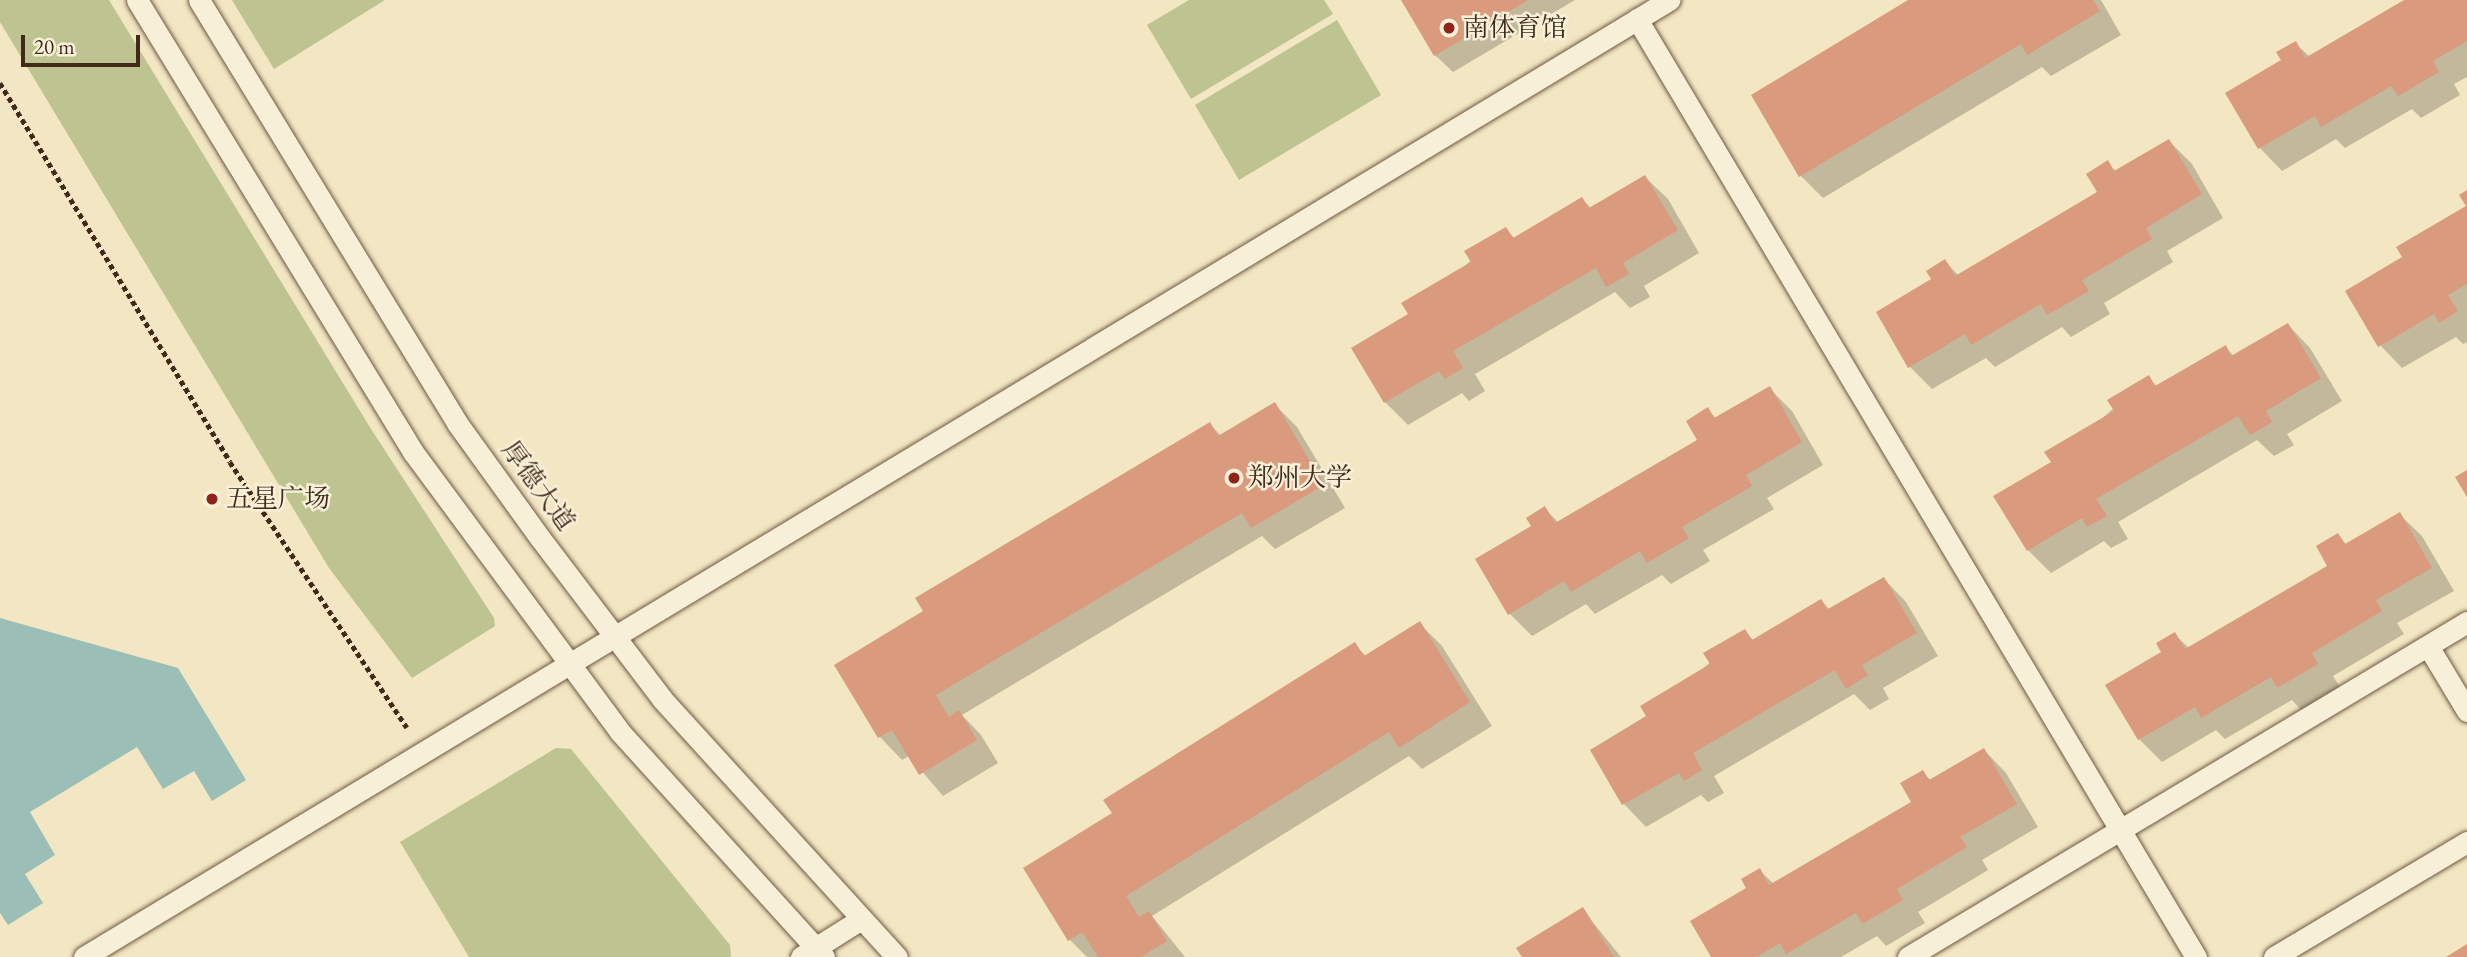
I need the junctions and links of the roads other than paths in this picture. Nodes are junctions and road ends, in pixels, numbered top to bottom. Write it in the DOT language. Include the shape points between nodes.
graph roads {
  1 [pos="137,0"];
  2 [pos="199,0"];
  3 [pos="1669,0"];
  4 [pos="1637,19"];
  5 [pos="2467,622"];
  6 [pos="614,636"];
  7 [pos="2428,646"];
  8 [pos="568,663"];
  9 [pos="2467,711"];
  10 [pos="2119,830"];
  11 [pos="2467,842"];
  12 [pos="861,919"];
  13 [pos="813,954"];
  14 [pos="84,957"];
  15 [pos="897,957"];
  16 [pos="1908,957"];
  17 [pos="2196,957"];
  18 [pos="2274,957"];
  1 -- 8 [label="lane" via="413,452"];
  2 -- 6 [label="lane, 厚德大道" via="457,423"];
  3 -- 4 [label="lane"];
  4 -- 6 [label="lane"];
  4 -- 10 [label="lane"];
  5 -- 7 [label="lane"];
  6 -- 8 [label="lane"];
  6 -- 12 [label="lane, 厚德大道" via="724,771"];
  7 -- 9 [label="lane"];
  7 -- 10 [label="lane"];
  8 -- 13 [label="lane"];
  8 -- 14 [label="lane"];
  10 -- 16 [label="lane"];
  10 -- 17 [label="lane"];
  11 -- 18 [label="lane"];
  12 -- 13 [label="lane"];
  12 -- 15 [label="lane, 厚德大道"];
}
